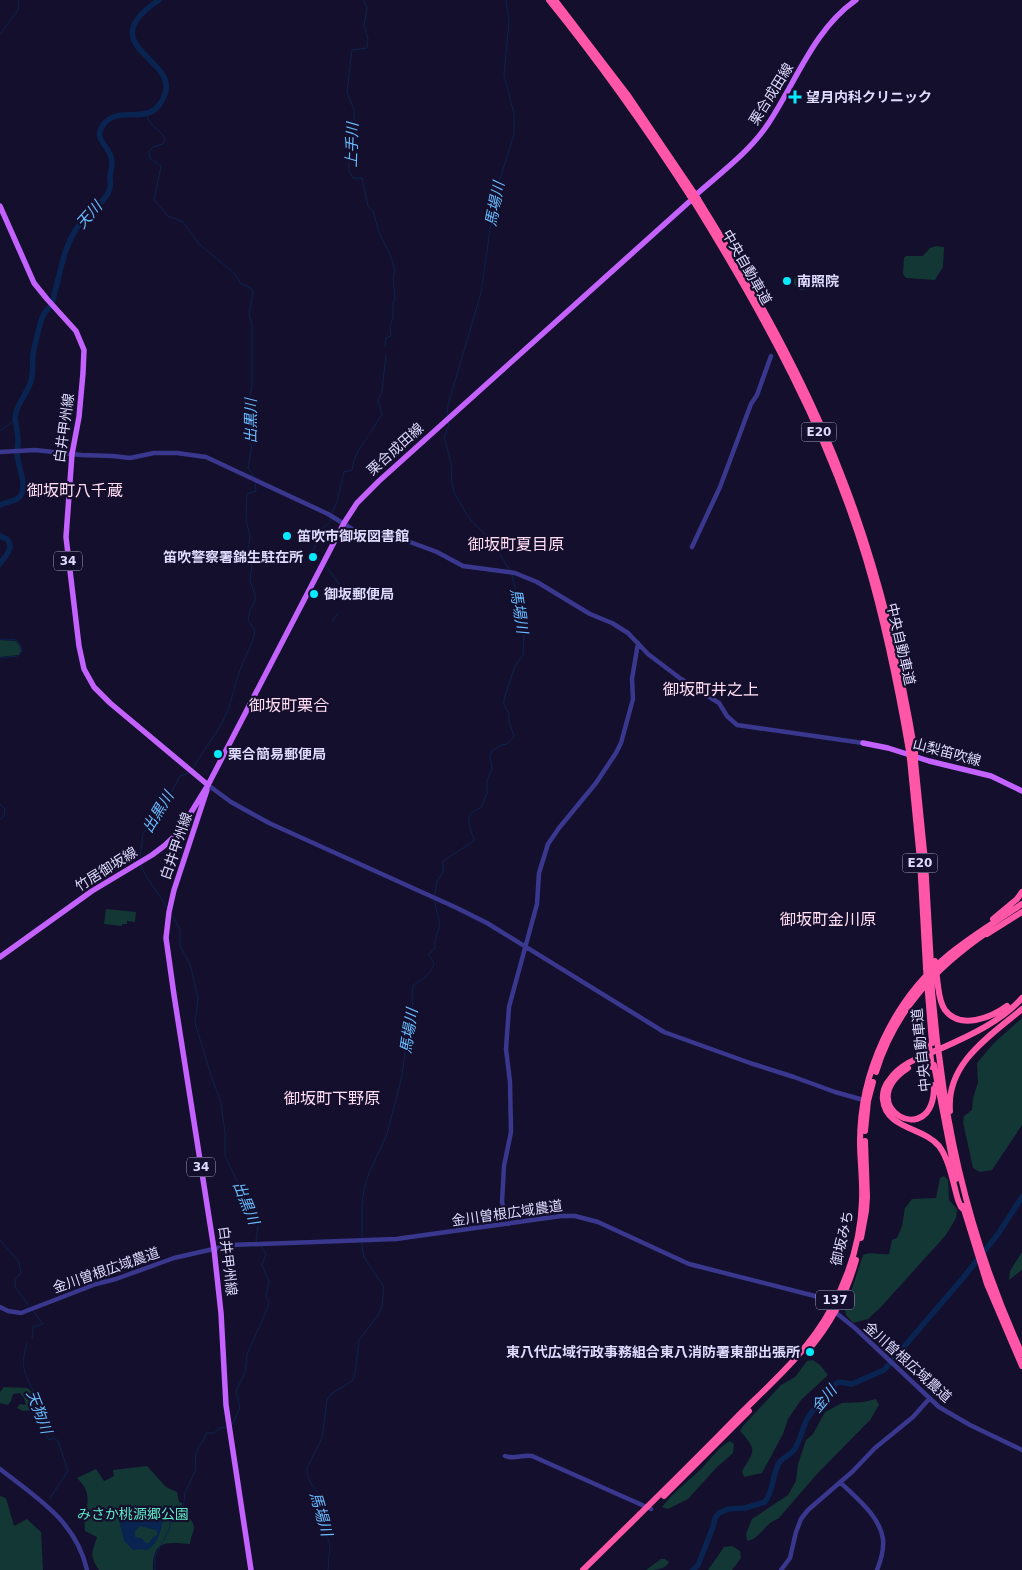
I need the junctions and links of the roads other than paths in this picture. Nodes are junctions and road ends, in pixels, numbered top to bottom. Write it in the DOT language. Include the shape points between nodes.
graph roads {
  1 [pos="549,0"];
  2 [pos="555,0"];
  3 [pos="856,0"];
  4 [pos="694,198"];
  5 [pos="0,206"];
  6 [pos="771,356"];
  7 [pos="0,452"];
  8 [pos="72,454"];
  9 [pos="344,523"];
  10 [pos="692,547"];
  11 [pos="638,643"];
  12 [pos="864,743"];
  13 [pos="912,756"];
  14 [pos="208,785"];
  15 [pos="1022,791"];
  16 [pos="1022,892"];
  17 [pos="1022,904"];
  18 [pos="1022,911"];
  19 [pos="973,939"];
  20 [pos="526,946"];
  21 [pos="0,957"];
  22 [pos="931,965"];
  23 [pos="933,990"];
  24 [pos="1022,996"];
  25 [pos="1022,1004"];
  26 [pos="1022,1008"];
  27 [pos="933,1043"];
  28 [pos="935,1065"];
  29 [pos="866,1100"];
  30 [pos="961,1195"];
  31 [pos="508,1224"];
  32 [pos="214,1249"];
  33 [pos="998,1304"];
  34 [pos="0,1307"];
  35 [pos="833,1311"];
  36 [pos="1022,1354"];
  37 [pos="1022,1366"];
  38 [pos="929,1398"];
  39 [pos="1022,1450"];
  40 [pos="505,1456"];
  41 [pos="0,1469"];
  42 [pos="840,1482"];
  43 [pos="649,1508"];
  44 [pos="87,1570"];
  45 [pos="251,1570"];
  46 [pos="583,1570"];
  47 [pos="589,1570"];
  48 [pos="781,1570"];
  49 [pos="878,1570"];
  1 -- 4 [label="highway, 中央自動車道 / E20"];
  2 -- 4 [label="highway, 中央自動車道 / E20" via="627,94"];
  3 -- 4 [label="main road, 栗合成田線" via="826,29 759,136"];
  4 -- 9 [label="main road, 栗合成田線" via="366,493"];
  4 -- 13 [label="highway, 中央自動車道 / E20" via="764,321 804,399 836,473 880,608 899,679"];
  5 -- 8 [label="main road, 白井甲州線 / 34" via="38,290 80,336 84,355"];
  6 -- 10 [label="street" via="720,487"];
  7 -- 8 [label="street" via="23,450"];
  8 -- 9 [label="street" via="130,458 159,453 192,454 214,460"];
  8 -- 14 [label="main road, 白井甲州線 / 34" via="66,537 84,668 97,690"];
  9 -- 11 [label="street" via="368,538 410,542 463,566 512,573 537,582 617,626"];
  9 -- 14 [label="main road, 栗合成田線"];
  11 -- 12 [label="street" via="681,679 714,699 737,725"];
  11 -- 20 [label="street" via="632,679 633,700 621,743 596,783 548,844 539,873 537,904"];
  12 -- 15 [label="main road, 山梨笛吹線" via="990,776"];
  13 -- 22 [label="highway, 中央自動車道 / E20"];
  13 -- 22 [label="highway, 中央自動車道 / E20" via="923,831"];
  14 -- 20 [label="street" via="230,802 269,823 487,922"];
  14 -- 21 [label="main road, 竹居御坂線" via="179,832 164,846 92,891"];
  14 -- 32 [label="main road, 白井甲州線 / 34" via="169,910 167,950"];
  16 -- 19 [label="highway"];
  17 -- 19 [label="highway, 御坂みち / 137"];
  18 -- 19 [label="highway"];
  19 -- 29 [label="highway, 御坂みち / 137" via="945,958 906,1002 881,1046"];
  20 -- 29 [label="street" via="644,1021 674,1036"];
  20 -- 31 [label="street" via="509,1006 506,1049 510,1132 502,1202"];
  22 -- 23 [label="highway, 中央自動車道 / E20, bridge"];
  22 -- 23 [label="highway, bridge"];
  23 -- 24 [label="highway" via="946,1012 966,1020 990,1016"];
  23 -- 27 [label="highway, 中央自動車道 / E20"];
  23 -- 27 [label="highway, 中央自動車道 / E20" via="930,1018"];
  24 -- 30 [label="highway" via="973,1033 904,1066 884,1090 884,1107 890,1117 930,1137 942,1151"];
  25 -- 28 [label="highway" via="975,1036 902,1072 888,1095 895,1114 913,1120 926,1114 934,1096"];
  26 -- 30 [label="highway" via="974,1051 961,1066 953,1085 950,1104 964,1184"];
  27 -- 28 [label="highway, 中央自動車道 / E20, bridge"];
  28 -- 30 [label="highway, 中央自動車道 / E20" via="949,1122"];
  29 -- 35 [label="highway, 御坂みち / 137" via="860,1141 862,1211 852,1259"];
  30 -- 33 [label="highway, 中央自動車道 / E20"];
  30 -- 33 [label="highway, 中央自動車道 / E20" via="961,1207 979,1261"];
  31 -- 32 [label="street, 金川曽根広域農道" via="396,1239 258,1243"];
  31 -- 35 [label="street, 金川曽根広域農道" via="561,1216 592,1220 690,1264 807,1292"];
  32 -- 34 [label="street, 金川曽根広域農道" via="174,1258 21,1313"];
  32 -- 45 [label="main road, 白井甲州線 / 34" via="220,1293 226,1405"];
  33 -- 36 [label="highway, 中央自動車道 / E20"];
  33 -- 37 [label="highway, 中央自動車道 / E20"];
  35 -- 38 [label="street, 金川曽根広域農道"];
  35 -- 43 [label="highway, 御坂みち / 137" via="808,1344"];
  38 -- 39 [label="street, 金川曽根広域農道" via="951,1415"];
  38 -- 42 [label="street" via="913,1417"];
  40 -- 43 [label="street" via="532,1456"];
  41 -- 44 [label="street" via="63,1521 80,1548"];
  42 -- 48 [label="street" via="801,1518 790,1558"];
  42 -- 49 [label="street" via="880,1527 883,1548"];
  43 -- 46 [label="highway, 御坂みち / 137"];
  43 -- 47 [label="highway, 御坂みち / 137"];
}
